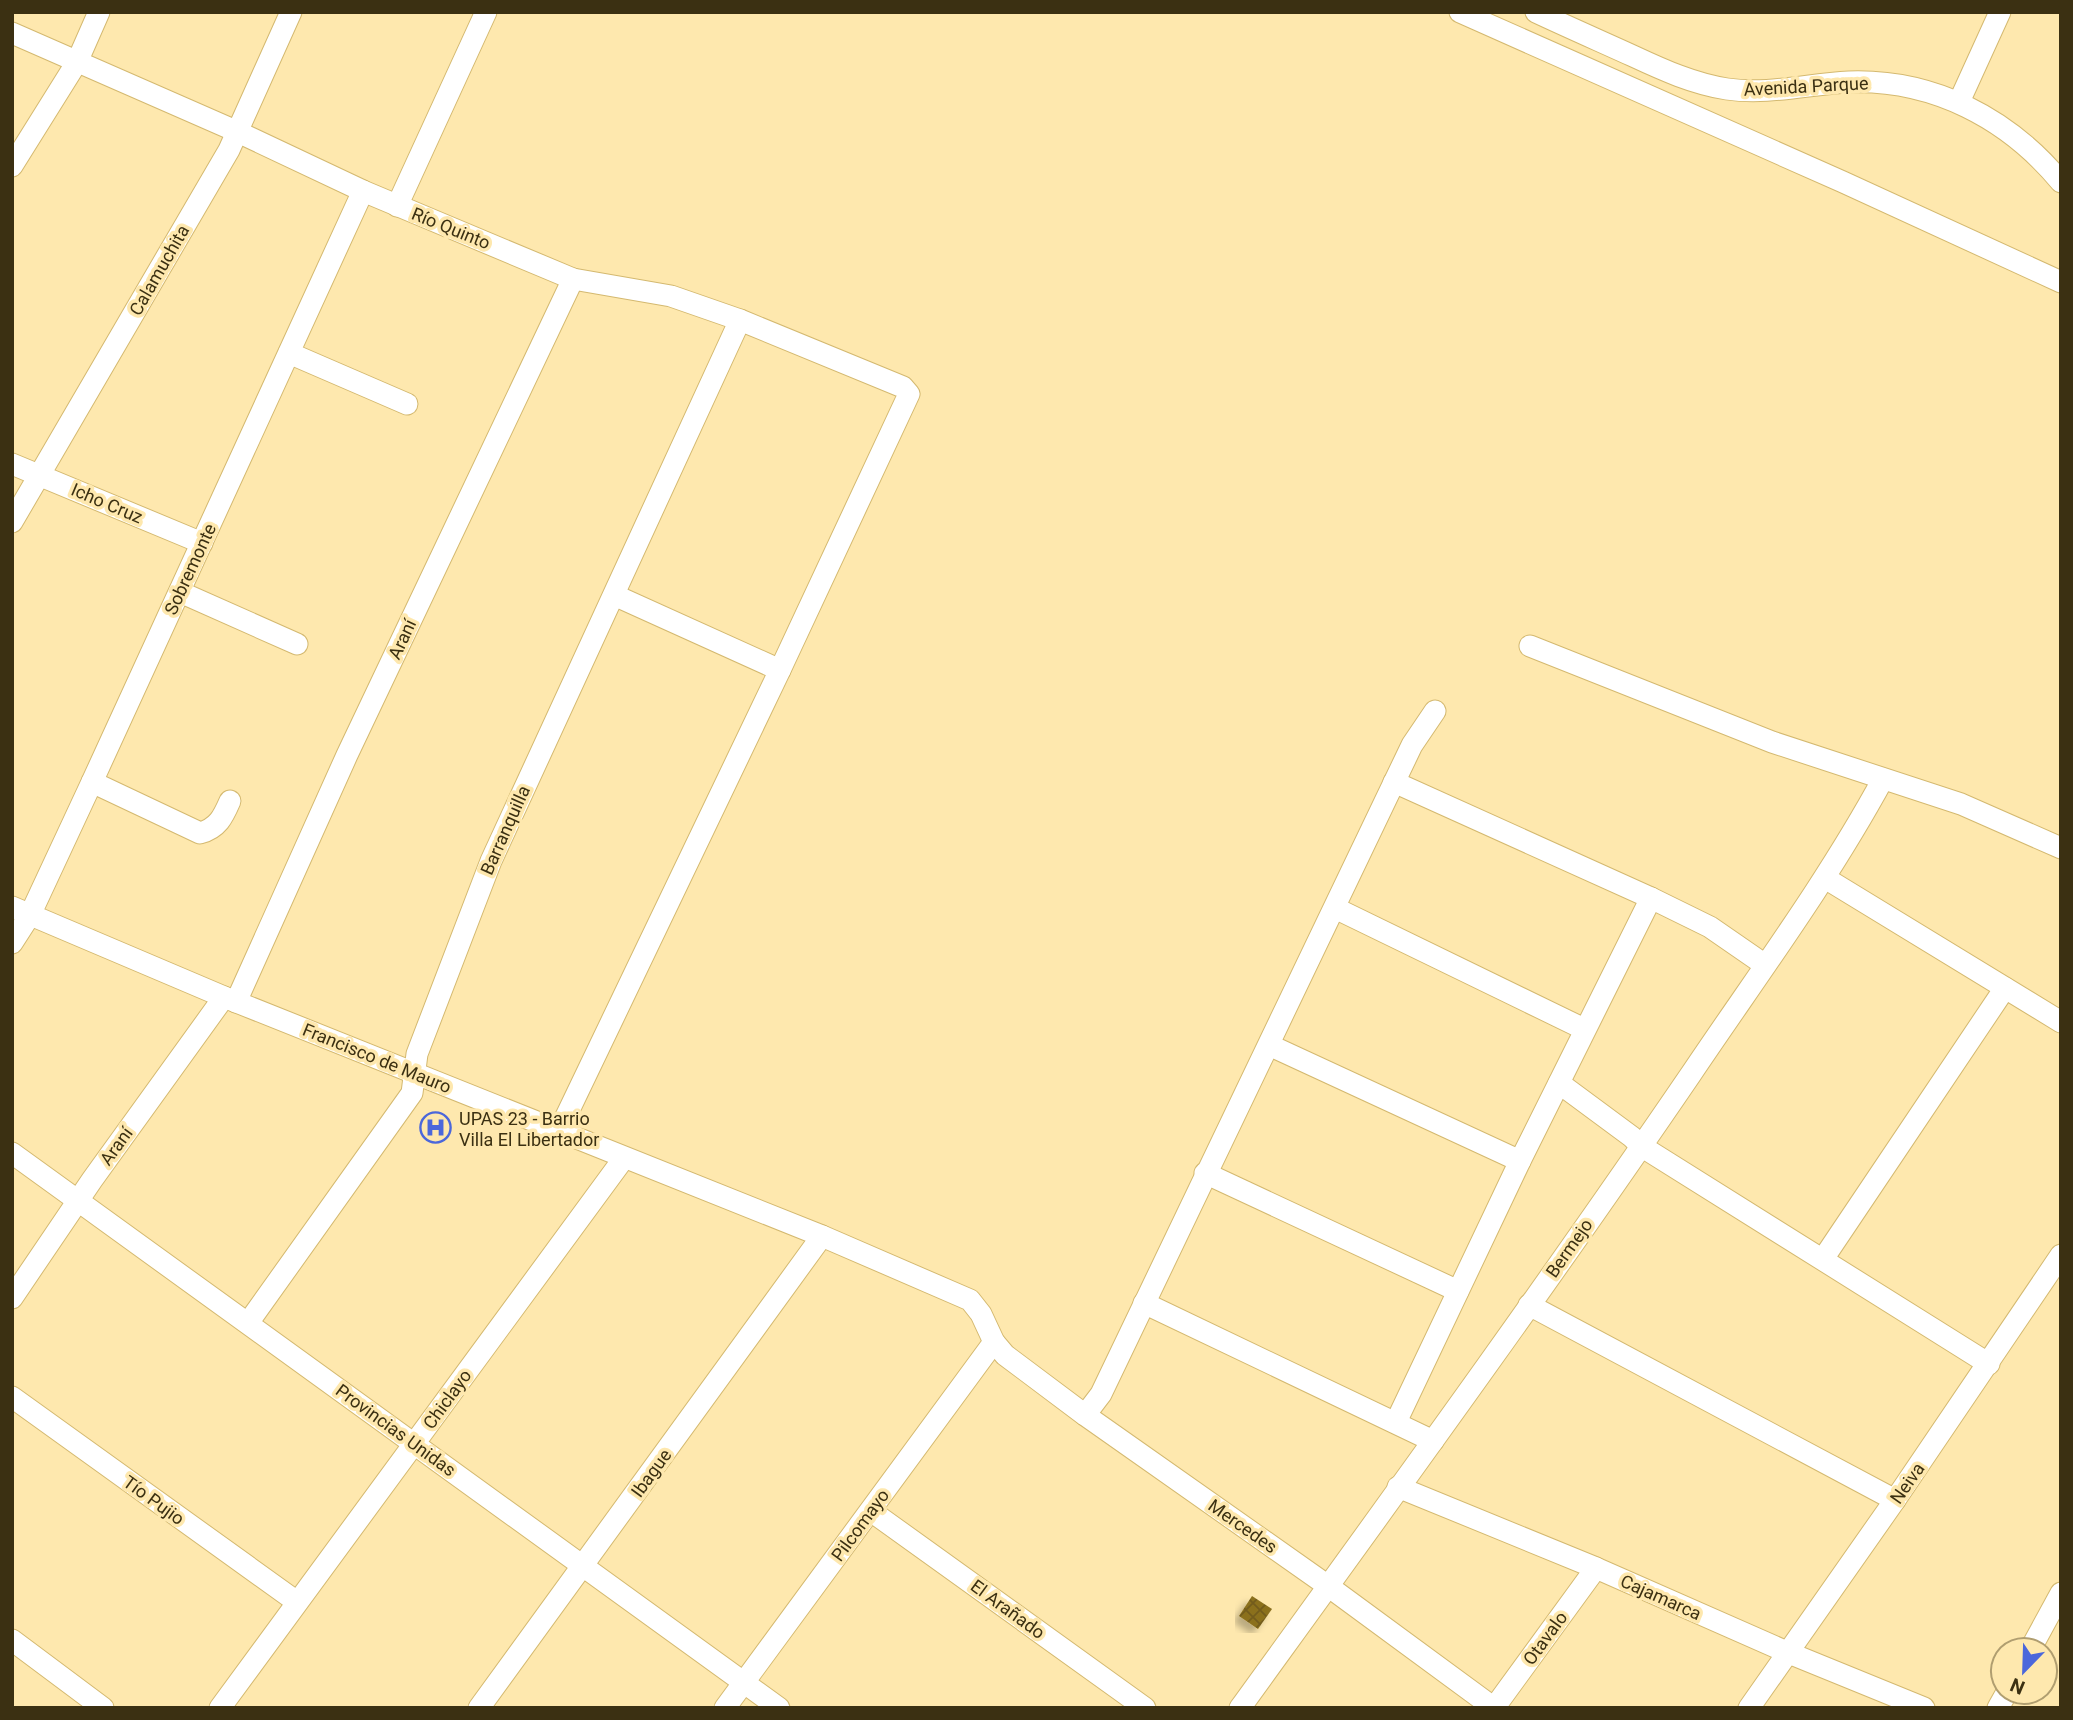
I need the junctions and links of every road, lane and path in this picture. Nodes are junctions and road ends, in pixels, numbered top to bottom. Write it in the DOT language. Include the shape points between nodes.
graph roads {
  1 [pos="99,12"];
  2 [pos="291,12"];
  3 [pos="486,12"];
  4 [pos="1460,12"];
  5 [pos="1536,12"];
  6 [pos="2000,12"];
  7 [pos="12,33"];
  8 [pos="76,62"];
  9 [pos="1959,102"];
  10 [pos="238,132"];
  11 [pos="12,166"];
  12 [pos="2061,182"];
  13 [pos="363,191"];
  14 [pos="397,206"];
  15 [pos="573,279"];
  16 [pos="2061,282"];
  17 [pos="740,320"];
  18 [pos="289,353"];
  19 [pos="407,404"];
  20 [pos="12,464"];
  21 [pos="38,475"];
  22 [pos="12,522"];
  23 [pos="202,543"];
  24 [pos="180,592"];
  25 [pos="614,595"];
  26 [pos="297,644"];
  27 [pos="1530,646"];
  28 [pos="780,670"];
  29 [pos="1435,711"];
  30 [pos="1883,779"];
  31 [pos="92,782"];
  32 [pos="1394,782"];
  33 [pos="230,801"];
  34 [pos="2061,848"];
  35 [pos="1825,878"];
  36 [pos="1651,898"];
  37 [pos="1335,908"];
  38 [pos="21,911"];
  39 [pos="12,943"];
  40 [pos="1765,965"];
  41 [pos="2005,988"];
  42 [pos="230,999"];
  43 [pos="2061,1022"];
  44 [pos="1584,1029"];
  45 [pos="1269,1045"];
  46 [pos="416,1074"];
  47 [pos="1559,1083"];
  48 [pos="559,1131"];
  49 [pos="1642,1146"];
  50 [pos="12,1153"];
  51 [pos="624,1158"];
  52 [pos="1520,1161"];
  53 [pos="1205,1173"];
  54 [pos="79,1200"];
  55 [pos="822,1236"];
  56 [pos="2061,1255"];
  57 [pos="1823,1259"];
  58 [pos="1458,1291"];
  59 [pos="12,1298"];
  60 [pos="1144,1303"];
  61 [pos="1529,1305"];
  62 [pos="248,1323"];
  63 [pos="994,1342"];
  64 [pos="1989,1364"];
  65 [pos="12,1398"];
  66 [pos="1085,1415"];
  67 [pos="1396,1422"];
  68 [pos="1433,1441"];
  69 [pos="414,1444"];
  70 [pos="1398,1487"];
  71 [pos="1895,1500"];
  72 [pos="871,1511"];
  73 [pos="584,1567"];
  74 [pos="1595,1568"];
  75 [pos="1328,1586"];
  76 [pos="2061,1593"];
  77 [pos="296,1602"];
  78 [pos="2038,1636"];
  79 [pos="13,1643"];
  80 [pos="1789,1653"];
  81 [pos="744,1682"];
  82 [pos="103,1708"];
  83 [pos="220,1708"];
  84 [pos="479,1708"];
  85 [pos="725,1708"];
  86 [pos="779,1708"];
  87 [pos="1145,1708"];
  88 [pos="1240,1708"];
  89 [pos="1494,1708"];
  90 [pos="1749,1708"];
  91 [pos="1924,1708"];
  1 -- 8 [label="street"];
  2 -- 10 [label="street, Calamuchita"];
  3 -- 14 [label="street"];
  4 -- 16 [label="street"];
  5 -- 9 [label="street, Avenida Parque" via="1680,76 1726,89 1779,91 1871,82"];
  6 -- 9 [label="street"];
  7 -- 8 [label="street, Río Quinto"];
  8 -- 10 [label="street, Río Quinto"];
  8 -- 11 [label="street"];
  9 -- 12 [label="street, Avenida Parque" via="1980,111 2024,144"];
  10 -- 13 [label="street, Río Quinto"];
  10 -- 21 [label="street, Calamuchita"];
  13 -- 14 [label="street, Río Quinto"];
  13 -- 18 [label="street, Sobremonte"];
  14 -- 15 [label="street, Río Quinto"];
  15 -- 17 [label="street, Río Quinto" via="671,296"];
  15 -- 42 [label="street, Araní"];
  17 -- 25 [label="street, Barranquilla"];
  17 -- 28 [label="street, Río Quinto" via="903,387 909,394"];
  18 -- 19 [label="street"];
  18 -- 23 [label="street, Sobremonte"];
  20 -- 21 [label="street, Icho Cruz"];
  21 -- 22 [label="street, Calamuchita"];
  21 -- 23 [label="street, Icho Cruz"];
  23 -- 24 [label="street, Sobremonte"];
  24 -- 26 [label="street"];
  24 -- 31 [label="street, Sobremonte"];
  25 -- 28 [label="street"];
  25 -- 46 [label="street, Barranquilla" via="491,861 418,1054"];
  27 -- 30 [label="street" via="1772,742"];
  28 -- 48 [label="street"];
  29 -- 32 [label="street"];
  30 -- 34 [label="street" via="1961,804"];
  30 -- 35 [label="street, Bermejo"];
  31 -- 33 [label="street" via="200,832 211,830 222,819"];
  31 -- 38 [label="street, Sobremonte"];
  32 -- 36 [label="street"];
  32 -- 37 [label="street"];
  35 -- 40 [label="street, Bermejo"];
  35 -- 41 [label="street"];
  36 -- 40 [label="street" via="1710,927"];
  36 -- 44 [label="street"];
  37 -- 44 [label="street"];
  37 -- 45 [label="street"];
  38 -- 39 [label="street, Sobremonte"];
  38 -- 42 [label="street, Francisco de Mauro"];
  40 -- 49 [label="street, Bermejo"];
  41 -- 43 [label="street"];
  41 -- 57 [label="street"];
  42 -- 46 [label="street, Francisco de Mauro"];
  42 -- 54 [label="street, Araní"];
  44 -- 47 [label="street"];
  45 -- 52 [label="street"];
  45 -- 53 [label="street"];
  46 -- 48 [label="street, Francisco de Mauro"];
  46 -- 62 [label="street, Barranquilla" via="412,1093"];
  47 -- 49 [label="street"];
  47 -- 52 [label="street"];
  48 -- 51 [label="street, Francisco de Mauro"];
  49 -- 57 [label="street"];
  49 -- 61 [label="street, Bermejo"];
  50 -- 54 [label="street, Provincias Unidas"];
  51 -- 55 [label="street, Francisco de Mauro"];
  51 -- 69 [label="street, Chiclayo"];
  52 -- 58 [label="street"];
  53 -- 58 [label="street"];
  53 -- 60 [label="street"];
  54 -- 59 [label="street, Araní"];
  54 -- 62 [label="street, Provincias Unidas"];
  55 -- 63 [label="street, Francisco de Mauro" via="971,1300"];
  55 -- 73 [label="street, Ibague"];
  56 -- 64 [label="street, Neiva"];
  57 -- 64 [label="street"];
  58 -- 67 [label="street"];
  60 -- 66 [label="street" via="1101,1394"];
  60 -- 67 [label="street"];
  61 -- 68 [label="street, Bermejo"];
  61 -- 71 [label="street"];
  62 -- 69 [label="street, Provincias Unidas"];
  63 -- 66 [label="street, Mercedes"];
  63 -- 72 [label="street, Pilcomayo"];
  64 -- 71 [label="street, Neiva"];
  65 -- 77 [label="street, Tío Pujio"];
  66 -- 75 [label="street, Mercedes"];
  67 -- 68 [label="street"];
  68 -- 70 [label="street, Bermejo"];
  69 -- 73 [label="street, Provincias Unidas"];
  69 -- 77 [label="street, Chiclayo"];
  70 -- 74 [label="street, Cajamarca"];
  70 -- 75 [label="street, Bermejo"];
  71 -- 80 [label="street, Neiva"];
  72 -- 81 [label="street, Pilcomayo"];
  72 -- 87 [label="street, El Arañado"];
  73 -- 81 [label="street, Provincias Unidas"];
  73 -- 84 [label="street, Ibague"];
  74 -- 80 [label="street, Cajamarca"];
  74 -- 89 [label="street, Otavalo"];
  75 -- 88 [label="street, Bermejo"];
  75 -- 89 [label="street, Mercedes"];
  76 -- 78 [label="street"];
  77 -- 83 [label="street, Chiclayo"];
  79 -- 82 [label="street"];
  80 -- 90 [label="street, Neiva"];
  80 -- 91 [label="street, Cajamarca"];
  81 -- 85 [label="street, Pilcomayo"];
  81 -- 86 [label="street, Provincias Unidas"];
}
